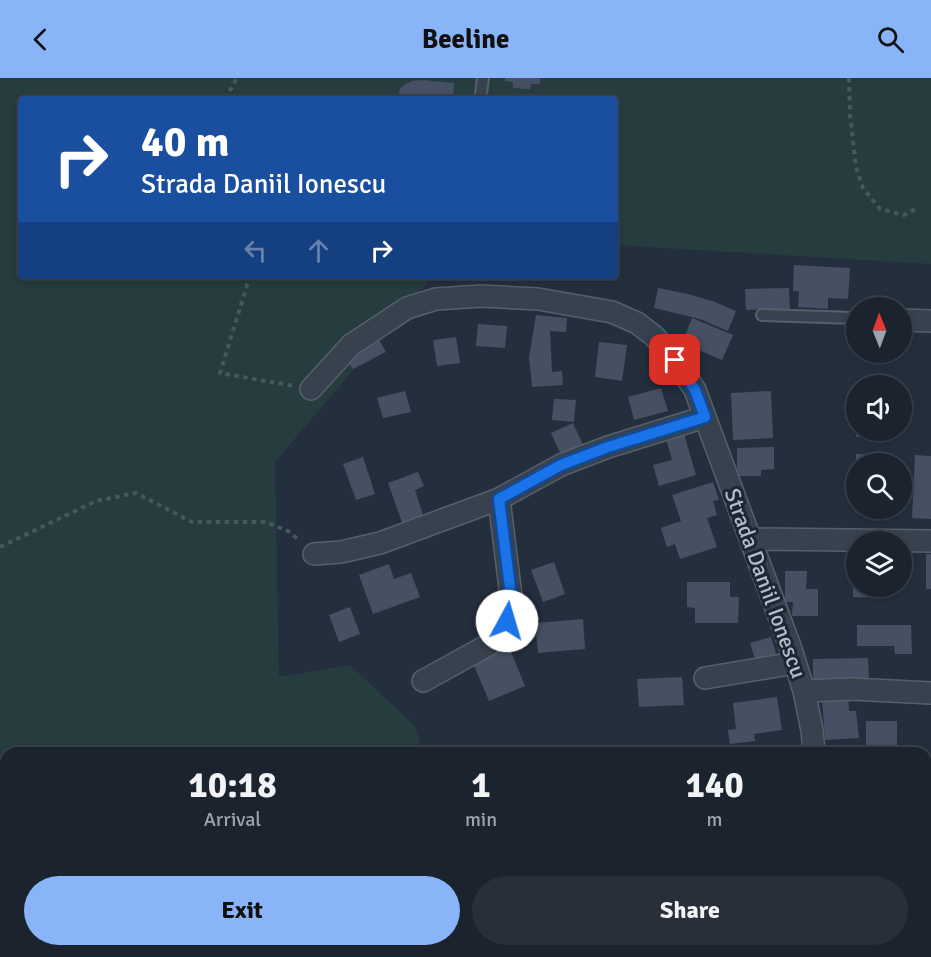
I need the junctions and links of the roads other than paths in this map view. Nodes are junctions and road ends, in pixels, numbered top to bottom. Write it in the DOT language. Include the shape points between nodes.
graph roads {
  1 [pos="483,78"];
  2 [pos="481,94"];
  3 [pos="762,315"];
  4 [pos="846,318"];
  5 [pos="912,320"];
  6 [pos="931,321"];
  7 [pos="311,389"];
  8 [pos="705,417"];
  9 [pos="499,499"];
  10 [pos="751,539"];
  11 [pos="931,541"];
  12 [pos="314,554"];
  13 [pos="795,663"];
  14 [pos="705,678"];
  15 [pos="423,681"];
  16 [pos="804,691"];
  17 [pos="931,693"];
  18 [pos="813,747"];
  1 -- 2 [label="lane"];
  3 -- 4 [label="lane"];
  5 -- 6 [label="street"];
  7 -- 8 [label="street, Strada Daniil Ionescu" via="351,345 407,308 436,299 538,299 612,312 637,323 675,360 695,390"];
  8 -- 9 [label="street" via="561,465"];
  8 -- 10 [label="street, Strada Daniil Ionescu"];
  9 -- 12 [label="street" via="380,543"];
  9 -- 15 [label="street" via="511,596 507,621 490,644"];
  10 -- 11 [label="street"];
  10 -- 13 [label="street, Strada Daniil Ionescu"];
  13 -- 14 [label="street"];
  13 -- 16 [label="street, Strada Daniil Ionescu"];
  16 -- 17 [label="street"];
  16 -- 18 [label="street, Strada Daniil Ionescu"];
}
